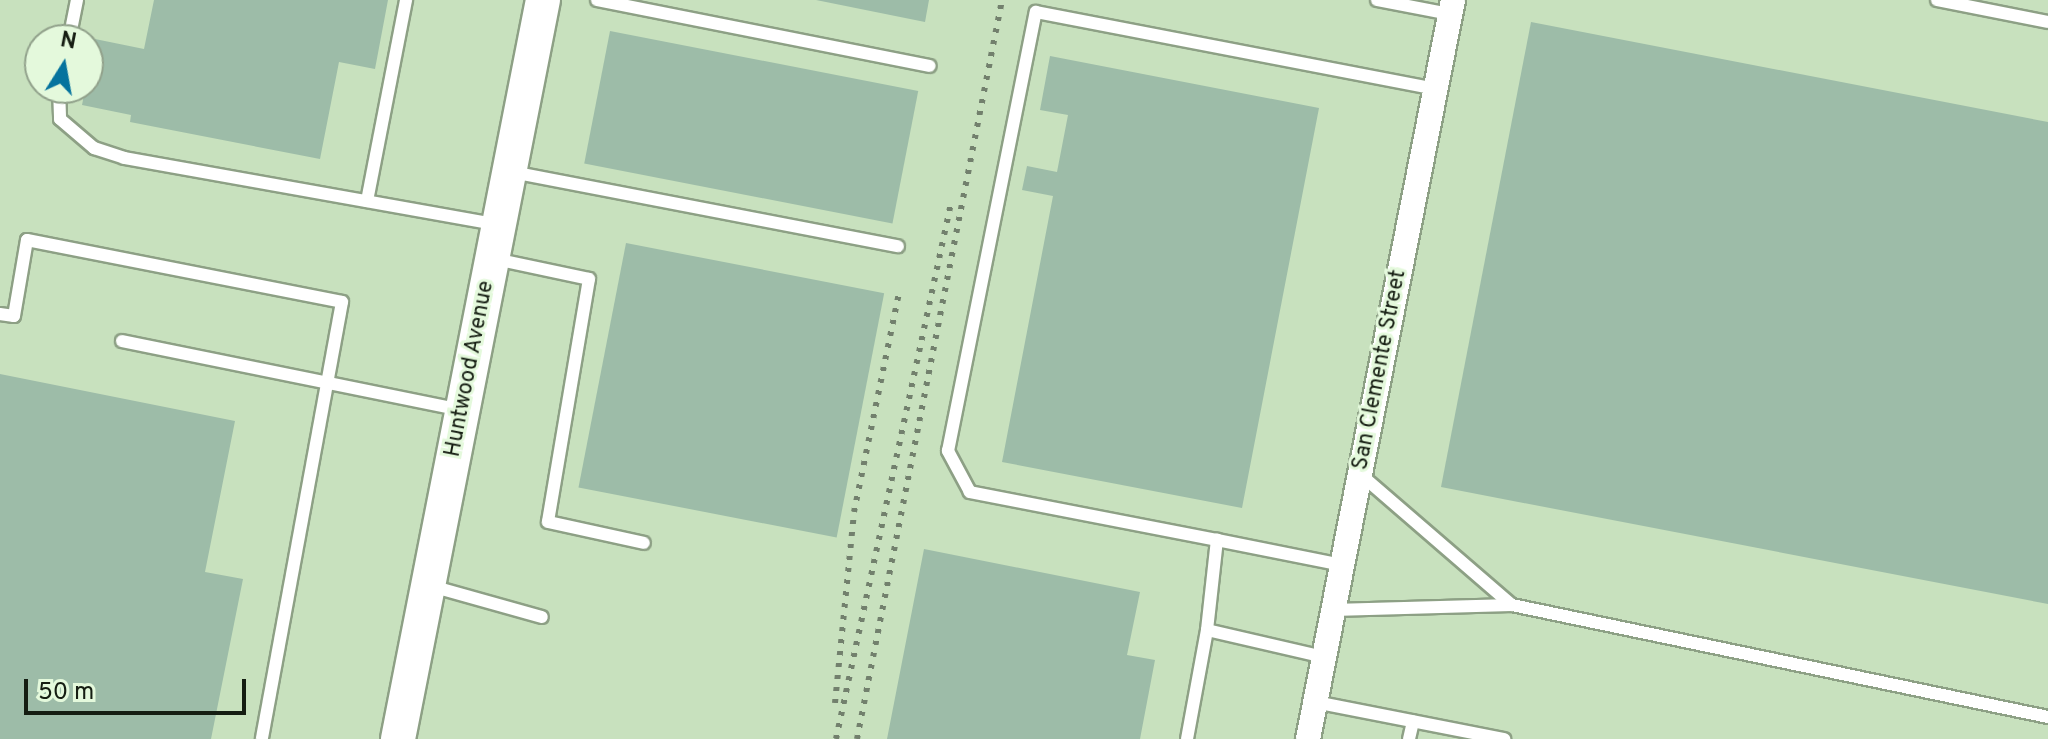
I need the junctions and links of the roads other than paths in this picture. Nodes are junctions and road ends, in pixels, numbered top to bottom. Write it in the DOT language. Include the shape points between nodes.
graph roads {
  1 [pos="77,0"];
  2 [pos="406,0"];
  3 [pos="543,0"];
  4 [pos="597,0"];
  5 [pos="1377,0"];
  6 [pos="1937,0"];
  7 [pos="1451,7"];
  8 [pos="2048,22"];
  9 [pos="72,24"];
  10 [pos="930,66"];
  11 [pos="1435,89"];
  12 [pos="60,104"];
  13 [pos="509,172"];
  14 [pos="367,201"];
  15 [pos="499,224"];
  16 [pos="898,246"];
  17 [pos="492,258"];
  18 [pos="0,314"];
  19 [pos="122,341"];
  20 [pos="327,383"];
  21 [pos="462,411"];
  22 [pos="1360,474"];
  23 [pos="1217,540"];
  24 [pos="644,543"];
  25 [pos="1342,565"];
  26 [pos="428,585"];
  27 [pos="1512,605"];
  28 [pos="1333,610"];
  29 [pos="542,617"];
  30 [pos="1207,630"];
  31 [pos="1324,657"];
  32 [pos="1315,702"];
  33 [pos="2048,717"];
  34 [pos="1413,721"];
  35 [pos="262,739"];
  36 [pos="398,739"];
  37 [pos="1187,739"];
  38 [pos="1308,739"];
  39 [pos="1409,739"];
  40 [pos="1504,739"];
  1 -- 9 [label="lane"];
  2 -- 14 [label="lane"];
  3 -- 13 [label="street, Huntwood Avenue"];
  4 -- 10 [label="lane"];
  5 -- 7 [label="lane"];
  6 -- 8 [label="lane"];
  7 -- 11 [label="street, San Clemente Street"];
  11 -- 22 [label="street, San Clemente Street"];
  11 -- 23 [label="lane" via="1036,12 948,451 970,492"];
  12 -- 14 [label="lane" via="60,119 94,148"];
  13 -- 15 [label="street, Huntwood Avenue"];
  13 -- 16 [label="lane"];
  14 -- 15 [label="lane"];
  15 -- 17 [label="street, Huntwood Avenue"];
  17 -- 21 [label="street, Huntwood Avenue"];
  17 -- 24 [label="lane" via="589,279 548,522"];
  18 -- 20 [label="lane" via="14,316 27,240 342,302"];
  19 -- 20 [label="lane"];
  20 -- 21 [label="lane"];
  20 -- 35 [label="lane"];
  21 -- 26 [label="street, Huntwood Avenue"];
  22 -- 25 [label="street, San Clemente Street"];
  22 -- 27 [label="lane"];
  23 -- 25 [label="lane"];
  23 -- 30 [label="lane"];
  25 -- 28 [label="street, San Clemente Street"];
  26 -- 29 [label="lane"];
  26 -- 36 [label="street, Huntwood Avenue"];
  27 -- 28 [label="lane"];
  27 -- 33 [label="lane"];
  28 -- 31 [label="street, San Clemente Street"];
  30 -- 31 [label="lane"];
  30 -- 37 [label="lane"];
  31 -- 32 [label="street, San Clemente Street"];
  32 -- 34 [label="lane"];
  32 -- 38 [label="street, San Clemente Street"];
  34 -- 39 [label="lane"];
  34 -- 40 [label="lane"];
}
